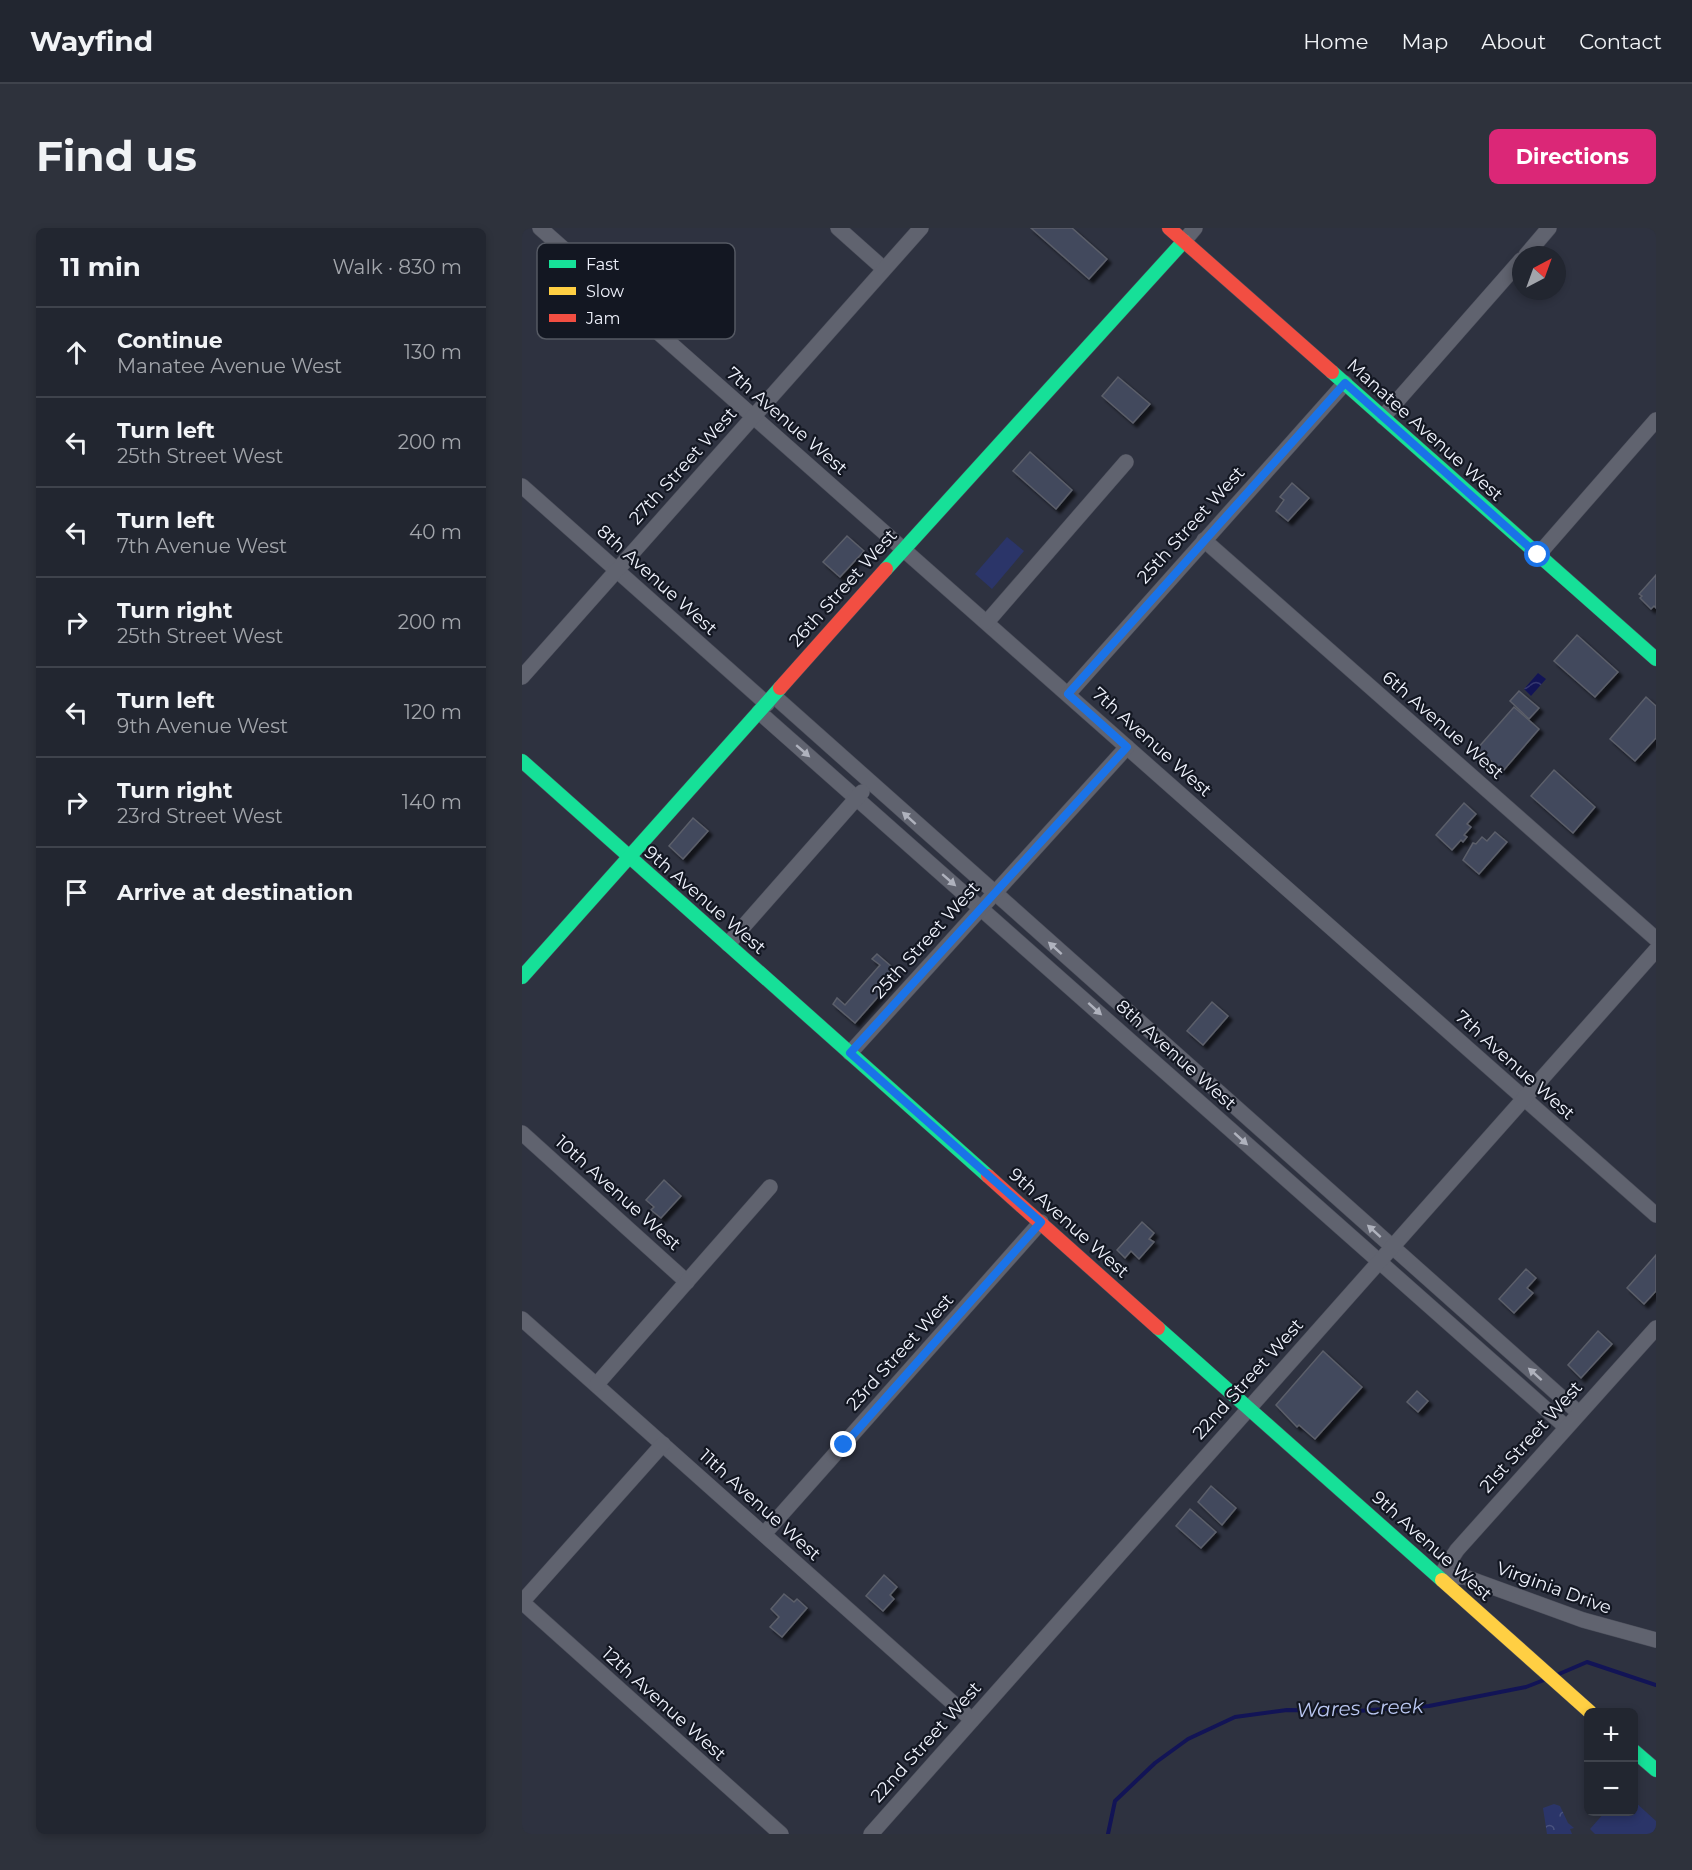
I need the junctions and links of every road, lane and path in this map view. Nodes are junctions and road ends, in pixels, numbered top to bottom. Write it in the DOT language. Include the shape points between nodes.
graph roads {
  1 [pos="540,228"];
  2 [pos="838,228"];
  3 [pos="921,228"];
  4 [pos="1169,228"];
  5 [pos="1195,228"];
  6 [pos="1549,228"];
  7 [pos="1184,241"];
  8 [pos="557,243"];
  9 [pos="1534,246"];
  10 [pos="884,269"];
  11 [pos="1512,270"];
  12 [pos="665,339"];
  13 [pos="1345,383"];
  14 [pos="753,417"];
  15 [pos="1383,417"];
  16 [pos="1656,420"];
  17 [pos="1126,462"];
  18 [pos="522,486"];
  19 [pos="1204,540"];
  20 [pos="904,549"];
  21 [pos="1538,555"];
  22 [pos="617,570"];
  23 [pos="987,622"];
  24 [pos="1656,659"];
  25 [pos="522,677"];
  26 [pos="1068,694"];
  27 [pos="766,704"];
  28 [pos="1127,747"];
  29 [pos="522,761"];
  30 [pos="870,783"];
  31 [pos="857,798"];
  32 [pos="629,857"];
  33 [pos="994,893"];
  34 [pos="981,908"];
  35 [pos="1656,939"];
  36 [pos="728,944"];
  37 [pos="1656,950"];
  38 [pos="522,977"];
  39 [pos="850,1053"];
  40 [pos="1524,1099"];
  41 [pos="522,1133"];
  42 [pos="770,1187"];
  43 [pos="1656,1215"];
  44 [pos="1041,1222"];
  45 [pos="1393,1248"];
  46 [pos="1378,1262"];
  47 [pos="687,1282"];
  48 [pos="522,1318"];
  49 [pos="1656,1328"];
  50 [pos="597,1384"];
  51 [pos="1249,1407"];
  52 [pos="1579,1413"];
  53 [pos="1566,1427"];
  54 [pos="663,1444"];
  55 [pos="764,1534"];
  56 [pos="1440,1576"];
  57 [pos="522,1602"];
  58 [pos="1656,1640"];
  59 [pos="1584,1708"];
  60 [pos="972,1720"];
  61 [pos="1638,1754"];
  62 [pos="1656,1770"];
  63 [pos="781,1834"];
  64 [pos="871,1834"];
  1 -- 8 [label="street, 7th Avenue West"];
  2 -- 10 [label="street"];
  3 -- 10 [label="street, 27th Street West"];
  4 -- 7 [label="street, Manatee Avenue West"];
  5 -- 7 [label="street, 26th Street West"];
  6 -- 9 [label="street"];
  7 -- 13 [label="street, Manatee Avenue West"];
  7 -- 20 [label="street, 26th Street West"];
  10 -- 14 [label="street, 27th Street West"];
  11 -- 15 [label="street"];
  12 -- 14 [label="street, 7th Avenue West"];
  13 -- 15 [label="street, Manatee Avenue West"];
  13 -- 19 [label="street, 25th Street West"];
  14 -- 20 [label="street, 7th Avenue West"];
  14 -- 22 [label="street, 27th Street West"];
  15 -- 21 [label="street, Manatee Avenue West"];
  16 -- 21 [label="street"];
  17 -- 23 [label="street"];
  18 -- 22 [label="street, 8th Avenue West"];
  19 -- 26 [label="street, 25th Street West"];
  19 -- 35 [label="street, 6th Avenue West"];
  20 -- 23 [label="street, 7th Avenue West"];
  20 -- 27 [label="street, 26th Street West"];
  21 -- 24 [label="street, Manatee Avenue West"];
  22 -- 25 [label="street, 27th Street West"];
  22 -- 27 [label="street, 8th Avenue West"];
  23 -- 26 [label="street, 7th Avenue West"];
  26 -- 28 [label="street, 7th Avenue West"];
  27 -- 30 [label="street, 8th Avenue West"];
  27 -- 31 [label="street, 8th Avenue West, one-way"];
  27 -- 32 [label="street, 26th Street West"];
  28 -- 33 [label="street, 25th Street West"];
  28 -- 40 [label="street, 7th Avenue West"];
  29 -- 32 [label="street, 9th Avenue West"];
  30 -- 31 [label="street"];
  33 -- 30 [label="street, 8th Avenue West, one-way"];
  31 -- 34 [label="street, 8th Avenue West, one-way"];
  31 -- 36 [label="street"];
  32 -- 36 [label="street, 9th Avenue West"];
  32 -- 38 [label="street, 26th Street West"];
  33 -- 34 [label="street, 25th Street West"];
  45 -- 33 [label="street, 8th Avenue West, one-way"];
  34 -- 39 [label="street, 25th Street West"];
  34 -- 46 [label="street, 8th Avenue West, one-way"];
  36 -- 39 [label="street, 9th Avenue West"];
  37 -- 40 [label="street, 22nd Street West"];
  39 -- 44 [label="street, 9th Avenue West"];
  40 -- 43 [label="street, 7th Avenue West"];
  40 -- 45 [label="street, 22nd Street West"];
  41 -- 47 [label="street, 10th Avenue West"];
  42 -- 47 [label="street"];
  44 -- 51 [label="street, 9th Avenue West"];
  44 -- 55 [label="street, 23rd Street West"];
  45 -- 46 [label="street, 22nd Street West"];
  52 -- 45 [label="street, 8th Avenue West, one-way"];
  46 -- 51 [label="street, 22nd Street West"];
  46 -- 53 [label="street, 8th Avenue West"];
  47 -- 50 [label="street"];
  48 -- 50 [label="street, 11th Avenue West"];
  49 -- 52 [label="street, 21st Street West"];
  50 -- 54 [label="street, 11th Avenue West"];
  51 -- 56 [label="street, 9th Avenue West"];
  51 -- 60 [label="street, 22nd Street West"];
  52 -- 53 [label="street, 21st Street West"];
  53 -- 56 [label="street, 21st Street West" via="1457,1550"];
  54 -- 55 [label="street, 11th Avenue West"];
  54 -- 57 [label="street"];
  55 -- 60 [label="street, 11th Avenue West"];
  56 -- 58 [label="street, Virginia Drive" via="1465,1577 1583,1620"];
  56 -- 59 [label="street, 9th Avenue West"];
  57 -- 63 [label="street, 12th Avenue West"];
  60 -- 64 [label="street, 22nd Street West"];
  61 -- 62 [label="street"];
}
